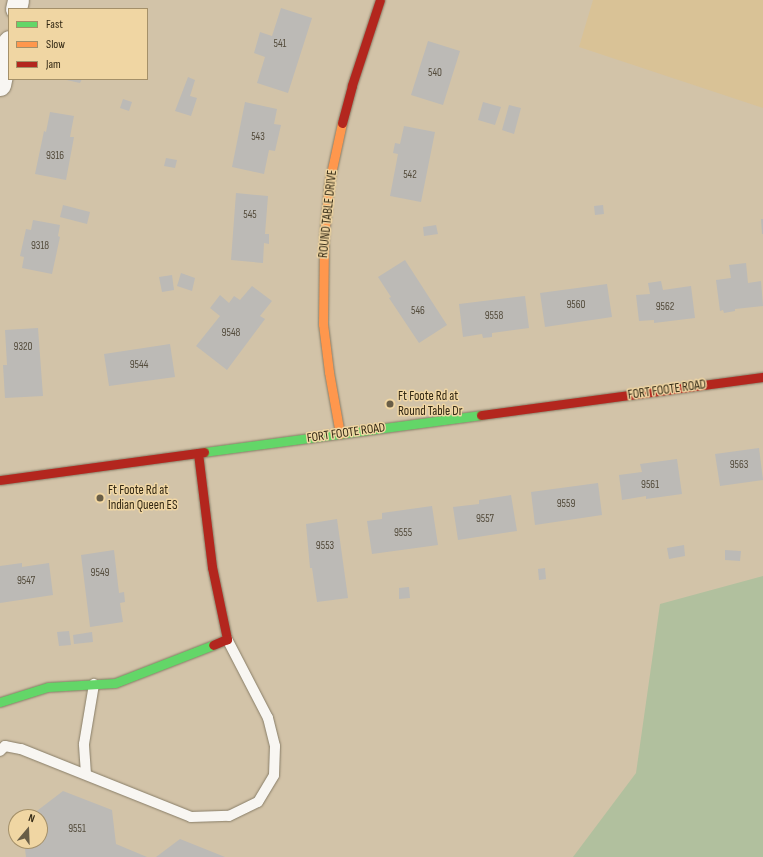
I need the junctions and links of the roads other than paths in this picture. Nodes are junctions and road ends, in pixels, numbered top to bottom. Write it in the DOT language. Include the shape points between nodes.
graph roads {
  1 [pos="380,0"];
  2 [pos="8,46"];
  3 [pos="0,85"];
  4 [pos="763,377"];
  5 [pos="340,434"];
  6 [pos="198,453"];
  7 [pos="0,480"];
  8 [pos="227,639"];
  9 [pos="94,684"];
  10 [pos="0,702"];
  11 [pos="0,751"];
  12 [pos="86,774"];
  1 -- 5 [label="street, ROUND TABLE DRIVE" via="339,135 329,183 324,229 323,324"];
  2 -- 3 [label="street"];
  4 -- 5 [label="street, FORT FOOTE ROAD"];
  5 -- 6 [label="street, FORT FOOTE ROAD"];
  6 -- 7 [label="street, FORT FOOTE ROAD"];
  6 -- 8 [label="street" via="212,567"];
  8 -- 9 [label="street" via="114,683"];
  8 -- 12 [label="lane" via="268,718 275,746 274,775 258,802 229,816 191,817"];
  9 -- 10 [label="street" via="48,687"];
  9 -- 12 [label="lane" via="84,744"];
  11 -- 12 [label="lane" via="5,746 22,748"];
}
